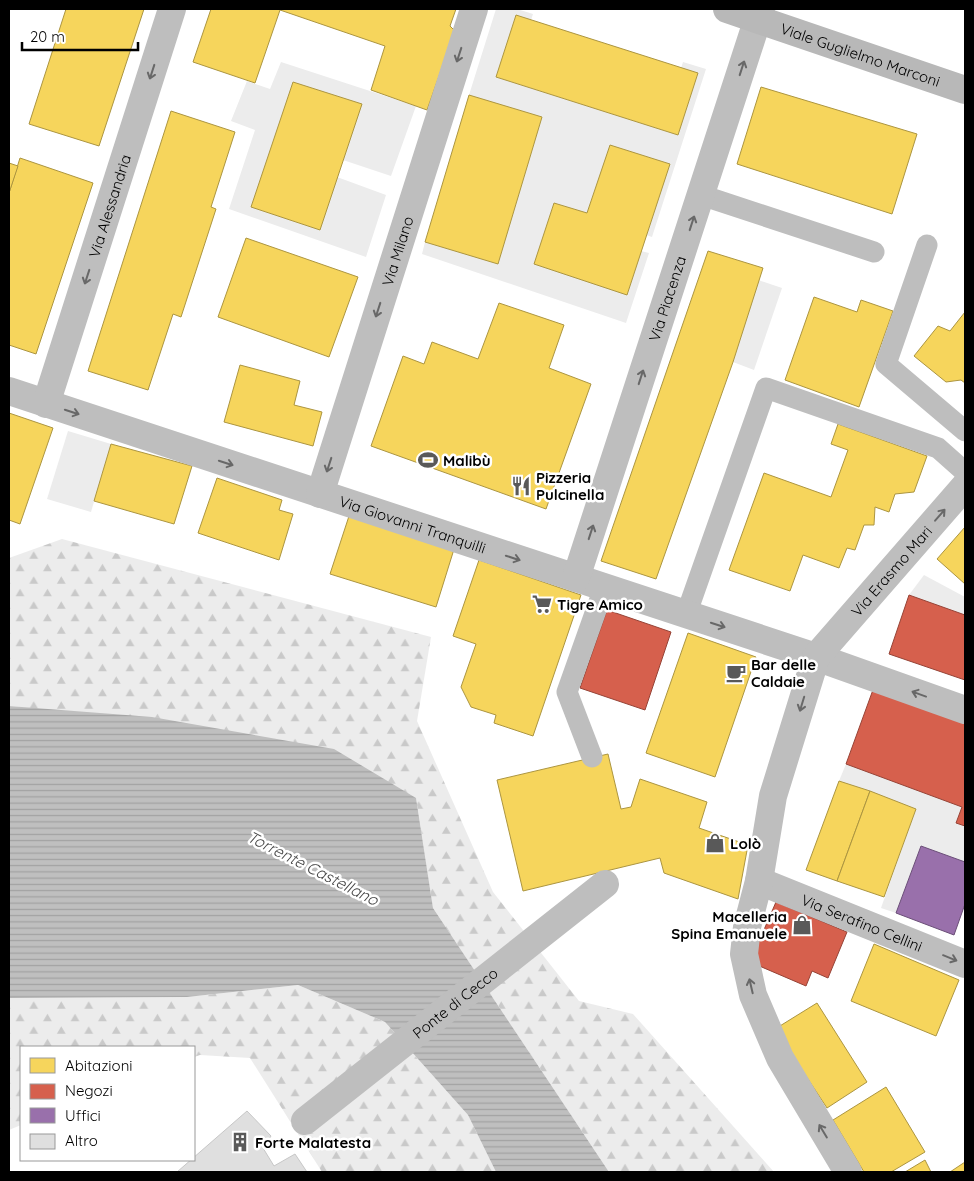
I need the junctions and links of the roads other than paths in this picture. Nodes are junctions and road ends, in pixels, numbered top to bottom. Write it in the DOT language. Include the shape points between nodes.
graph roads {
  1 [pos="172,9"];
  2 [pos="474,9"];
  3 [pos="727,9"];
  4 [pos="760,14"];
  5 [pos="965,90"];
  6 [pos="700,195"];
  7 [pos="927,245"];
  8 [pos="874,252"];
  9 [pos="9,392"];
  10 [pos="46,404"];
  11 [pos="965,431"];
  12 [pos="965,472"];
  13 [pos="965,486"];
  14 [pos="320,494"];
  15 [pos="576,578"];
  16 [pos="604,588"];
  17 [pos="686,615"];
  18 [pos="816,657"];
  19 [pos="965,710"];
  20 [pos="592,757"];
  21 [pos="758,881"];
  22 [pos="605,884"];
  23 [pos="965,964"];
  24 [pos="305,1121"];
  25 [pos="848,1172"];
  1 -- 10 [label="street, Via Alessandria, one-way"];
  2 -- 14 [label="street, Via Milano, one-way"];
  3 -- 4 [label="street, Viale Guglielmo Marconi"];
  4 -- 5 [label="street, Viale Guglielmo Marconi"];
  6 -- 4 [label="street, Via Piacenza, one-way"];
  6 -- 8 [label="lane"];
  15 -- 6 [label="street, Via Piacenza, one-way"];
  7 -- 11 [label="lane" via="886,364"];
  9 -- 10 [label="street, Via Giovanni Tranquilli"];
  10 -- 14 [label="street, Via Giovanni Tranquilli, one-way"];
  12 -- 17 [label="lane" via="938,448 766,388"];
  18 -- 13 [label="street, Via Erasmo Mari, one-way"];
  14 -- 15 [label="street, Via Giovanni Tranquilli, one-way"];
  15 -- 16 [label="street, Via Giovanni Tranquilli"];
  16 -- 17 [label="street, Via Giovanni Tranquilli"];
  16 -- 20 [label="lane" via="567,692"];
  17 -- 18 [label="street, Via Giovanni Tranquilli, one-way"];
  19 -- 18 [label="street, Via Giovanni Tranquilli, one-way"];
  18 -- 21 [label="street, one-way" via="774,796"];
  21 -- 23 [label="street, Via Serafino Cellini, one-way"];
  25 -- 21 [label="street, one-way" via="780,1058 753,995 744,954"];
  22 -- 24 [label="street, Ponte di Cecco"];
}
